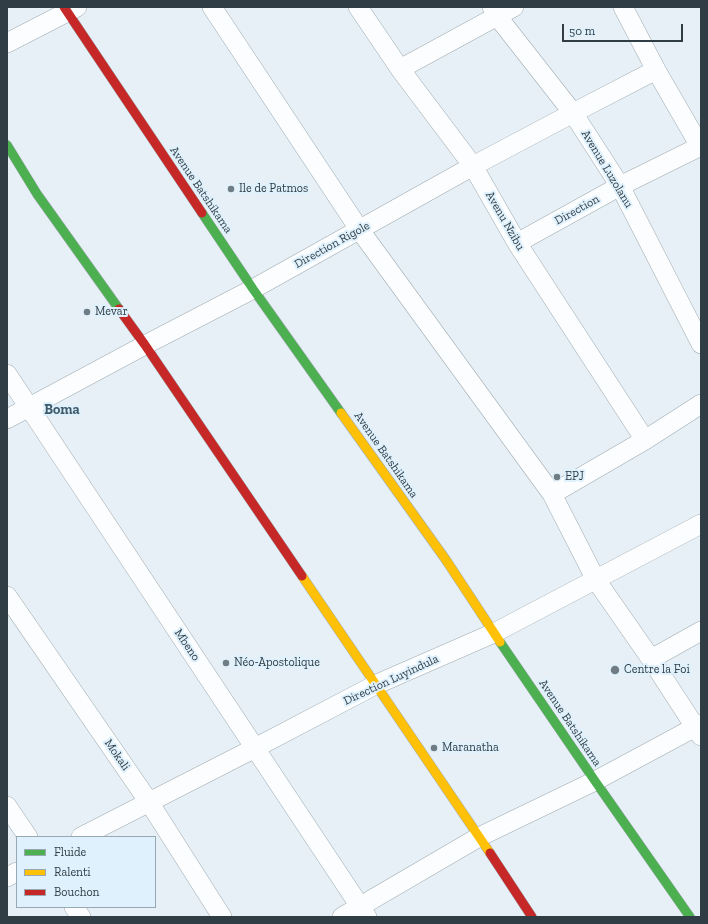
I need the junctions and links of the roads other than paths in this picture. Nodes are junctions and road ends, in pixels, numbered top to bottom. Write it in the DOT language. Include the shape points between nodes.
graph roads {
  1 [pos="212,7"];
  2 [pos="358,7"];
  3 [pos="623,7"];
  4 [pos="70,9"];
  5 [pos="501,10"];
  6 [pos="7,43"];
  7 [pos="400,69"];
  8 [pos="656,70"];
  9 [pos="572,113"];
  10 [pos="7,145"];
  11 [pos="701,147"];
  12 [pos="473,166"];
  13 [pos="620,186"];
  14 [pos="359,229"];
  15 [pos="517,243"];
  16 [pos="253,289"];
  17 [pos="701,344"];
  18 [pos="144,345"];
  19 [pos="7,374"];
  20 [pos="701,404"];
  21 [pos="29,407"];
  22 [pos="7,419"];
  23 [pos="645,440"];
  24 [pos="552,494"];
  25 [pos="701,524"];
  26 [pos="596,580"];
  27 [pos="7,596"];
  28 [pos="701,631"];
  29 [pos="494,633"];
  30 [pos="651,659"];
  31 [pos="375,685"];
  32 [pos="699,729"];
  33 [pos="255,748"];
  34 [pos="595,781"];
  35 [pos="149,802"];
  36 [pos="7,806"];
  37 [pos="27,836"];
  38 [pos="83,836"];
  39 [pos="479,837"];
  40 [pos="16,872"];
  41 [pos="7,877"];
  42 [pos="75,908"];
  43 [pos="363,912"];
  44 [pos="81,917"];
  45 [pos="222,917"];
  46 [pos="342,917"];
  47 [pos="532,917"];
  48 [pos="690,917"];
  1 -- 14 [label="street"];
  2 -- 7 [label="street, Avenu Nzibu"];
  3 -- 8 [label="street"];
  4 -- 6 [label="street"];
  4 -- 16 [label="street, Avenue Batshikama"];
  5 -- 7 [label="street"];
  5 -- 9 [label="street, Avenue Luzolanu"];
  7 -- 12 [label="street, Avenu Nzibu"];
  8 -- 9 [label="street, Direction Rigole"];
  8 -- 11 [label="street"];
  9 -- 12 [label="street, Direction Rigole"];
  9 -- 13 [label="street, Avenue Luzolanu"];
  10 -- 18 [label="street" via="37,194"];
  11 -- 13 [label="street, Direction"];
  12 -- 14 [label="street, Direction Rigole"];
  12 -- 15 [label="street, Avenu Nzibu"];
  13 -- 15 [label="street, Direction"];
  13 -- 17 [label="street, Avenue Luzolanu"];
  14 -- 16 [label="street, Direction Rigole"];
  14 -- 24 [label="street"];
  15 -- 23 [label="street, Avenu Nzibu"];
  16 -- 18 [label="street, Direction Rigole"];
  16 -- 29 [label="street, Avenue Batshikama" via="446,560"];
  18 -- 21 [label="street, Direction Rigole"];
  18 -- 31 [label="street"];
  19 -- 21 [label="street, Mbeno"];
  20 -- 23 [label="street"];
  21 -- 22 [label="street, Direction Rigole"];
  21 -- 33 [label="street, Mbeno"];
  23 -- 24 [label="street"];
  24 -- 26 [label="street"];
  25 -- 26 [label="street, Direction Luyindula"];
  26 -- 29 [label="street, Direction Luyindula"];
  26 -- 30 [label="street"];
  27 -- 35 [label="street, Mokali"];
  28 -- 30 [label="street"];
  29 -- 31 [label="street, Direction Luyindula"];
  29 -- 34 [label="street, Avenue Batshikama"];
  30 -- 32 [label="street"];
  31 -- 33 [label="street, Direction Luyindula"];
  31 -- 39 [label="street"];
  32 -- 34 [label="street"];
  33 -- 35 [label="street, Direction Luyindula"];
  33 -- 43 [label="street, Mbeno"];
  34 -- 39 [label="street"];
  34 -- 48 [label="street, Avenue Batshikama"];
  35 -- 38 [label="street, Direction Luyindula"];
  35 -- 45 [label="street, Mokali"];
  36 -- 37 [label="street"];
  39 -- 43 [label="street"];
  39 -- 47 [label="street"];
  40 -- 41 [label="street"];
  42 -- 44 [label="street"];
  43 -- 46 [label="street"];
}
